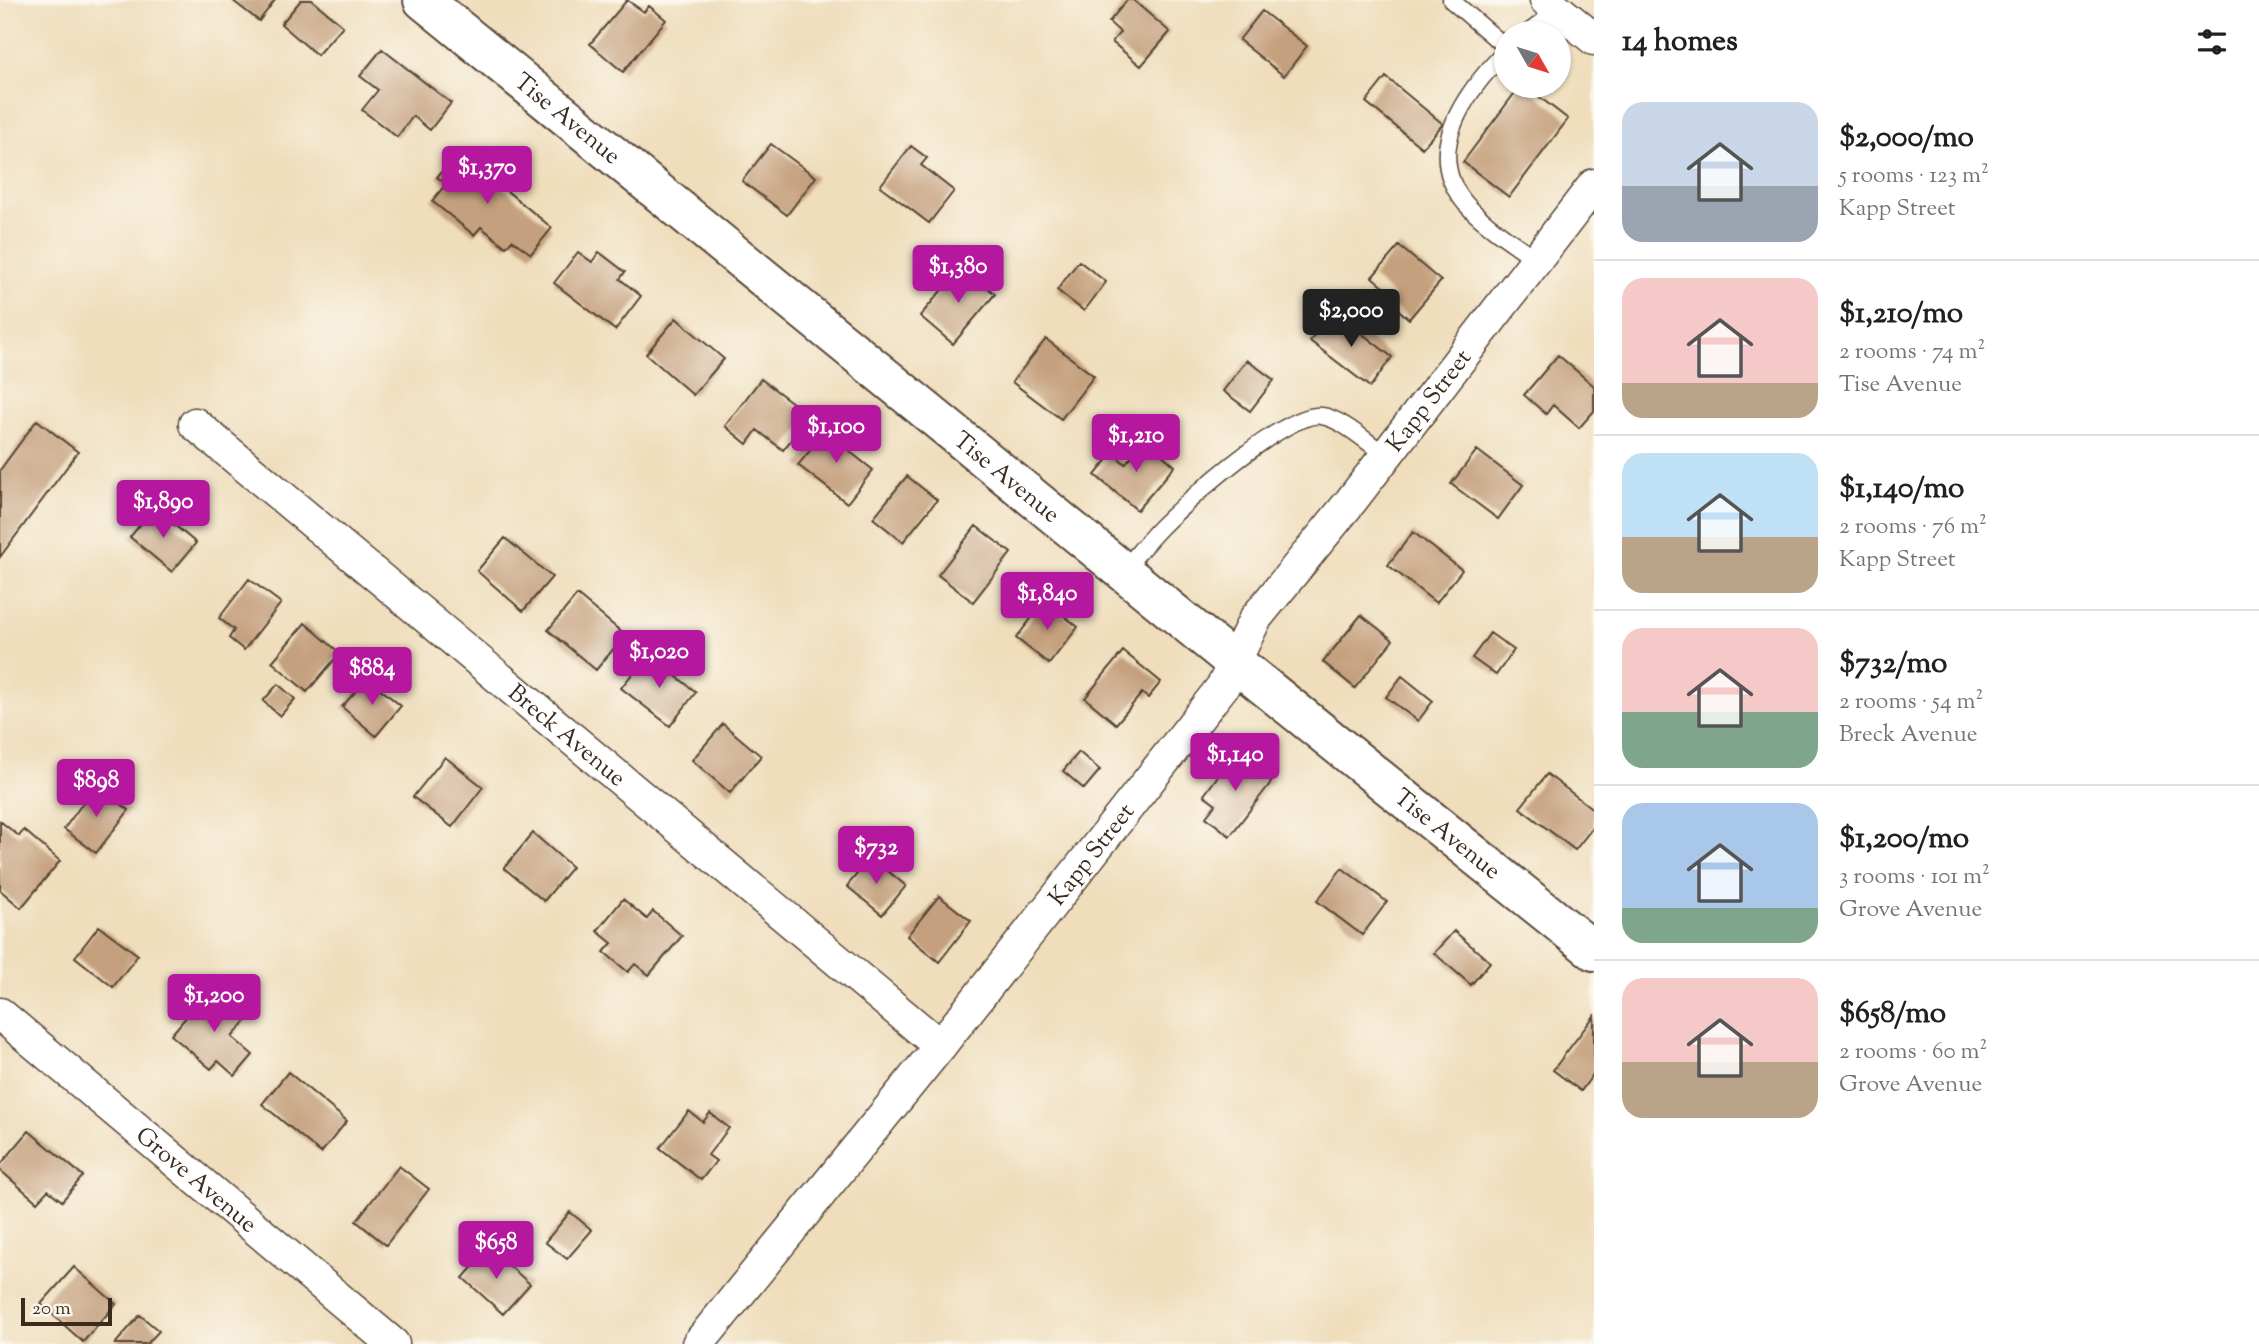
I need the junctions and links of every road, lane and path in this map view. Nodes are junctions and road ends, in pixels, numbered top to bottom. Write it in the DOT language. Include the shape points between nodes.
graph roads {
  1 [pos="423,0"];
  2 [pos="1451,0"];
  3 [pos="1552,5"];
  4 [pos="1538,21"];
  5 [pos="1494,38"];
  6 [pos="1594,39"];
  7 [pos="1494,64"];
  8 [pos="1594,185"];
  9 [pos="1536,260"];
  10 [pos="195,424"];
  11 [pos="1386,455"];
  12 [pos="1123,571"];
  13 [pos="1233,661"];
  14 [pos="1594,951"];
  15 [pos="0,1014"];
  16 [pos="940,1046"];
  17 [pos="393,1344"];
  18 [pos="698,1344"];
  1 -- 12 [label="street, Tise Avenue"];
  2 -- 5 [label="lane"];
  3 -- 4 [label="lane"];
  3 -- 6 [label="street"];
  7 -- 9 [label="lane" via="1475,87 1448,140 1450,181 1466,205"];
  8 -- 9 [label="street, Kapp Street"];
  9 -- 11 [label="street, Kapp Street"];
  10 -- 16 [label="street, Breck Avenue"];
  11 -- 12 [label="lane" via="1344,426 1324,416 1309,415 1282,428 1199,491"];
  11 -- 13 [label="street, Kapp Street" via="1255,619"];
  12 -- 13 [label="street, Tise Avenue"];
  13 -- 14 [label="street, Tise Avenue"];
  13 -- 16 [label="street, Kapp Street" via="1223,686"];
  15 -- 17 [label="street, Grove Avenue"];
  16 -- 18 [label="street, Kapp Street"];
}
